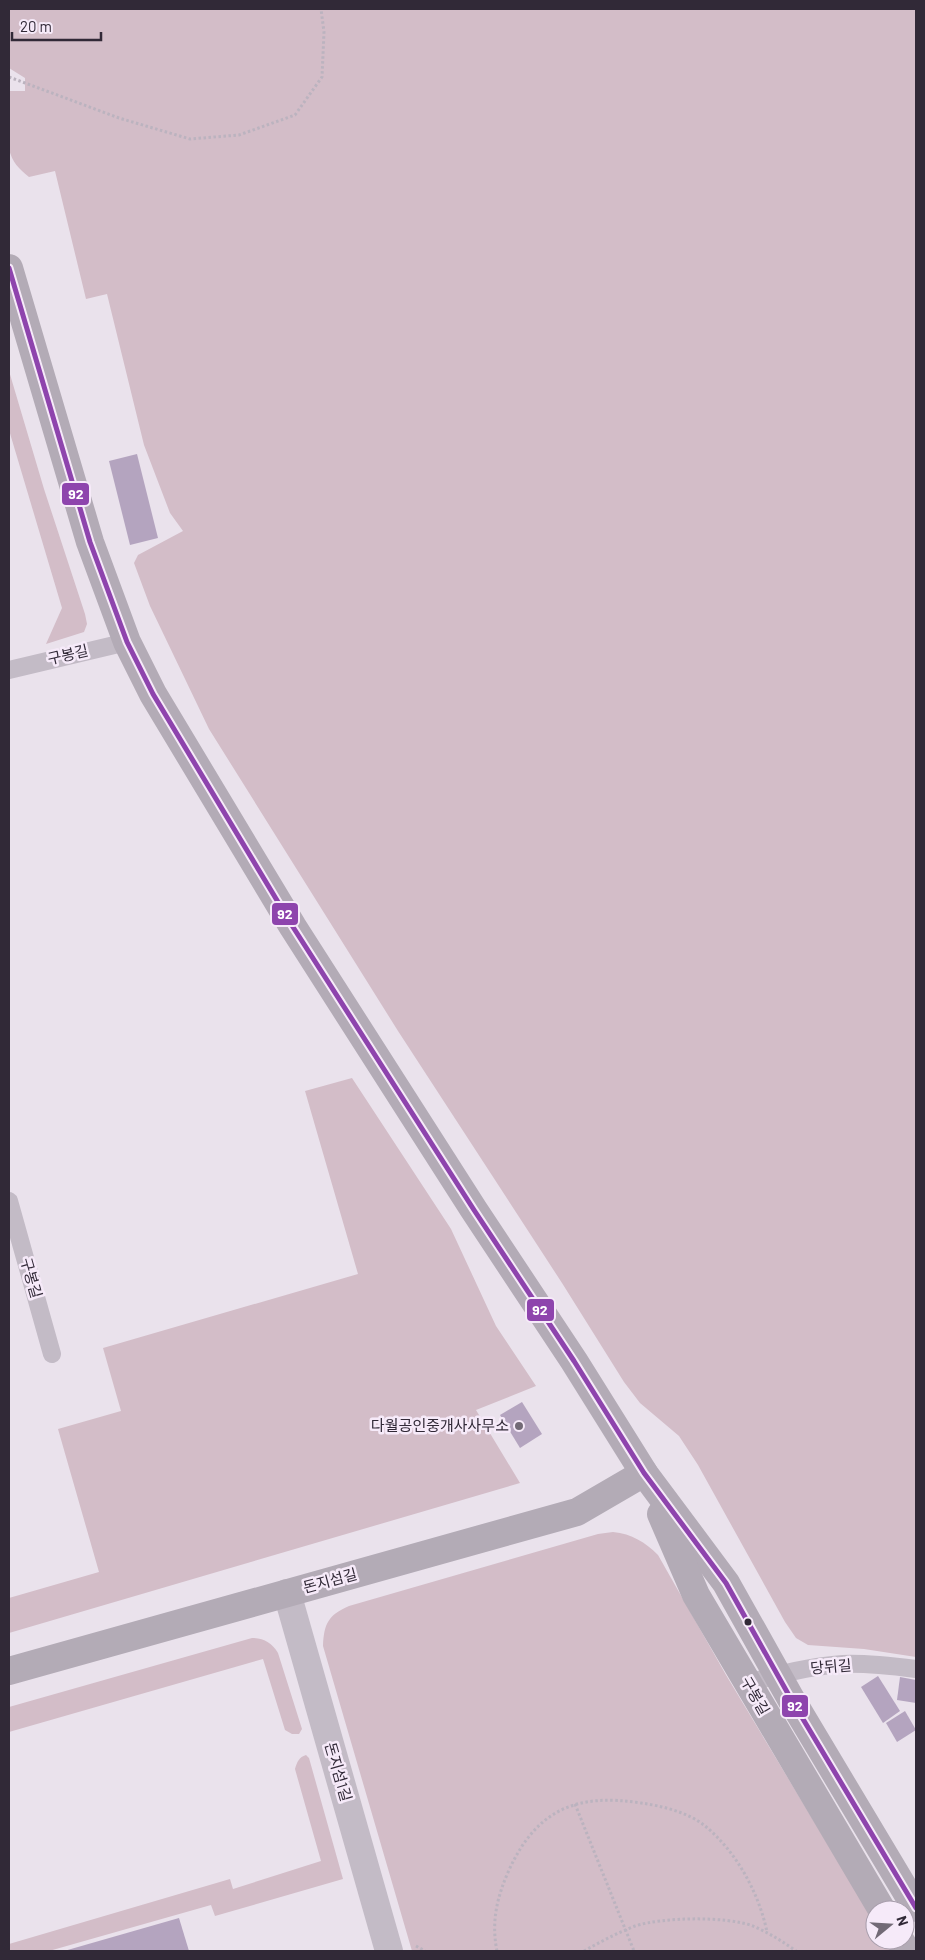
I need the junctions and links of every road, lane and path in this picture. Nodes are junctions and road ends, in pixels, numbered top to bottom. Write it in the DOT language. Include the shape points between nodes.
graph roads {
  1 [pos="321,9"];
  2 [pos="9,77"];
  3 [pos="9,268"];
  4 [pos="127,642"];
  5 [pos="9,670"];
  6 [pos="9,1202"];
  7 [pos="52,1354"];
  8 [pos="644,1473"];
  9 [pos="287,1593"];
  10 [pos="916,1669"];
  11 [pos="9,1671"];
  12 [pos="777,1675"];
  13 [pos="748,1683"];
  14 [pos="574,1804"];
  15 [pos="876,1900"];
  16 [pos="916,1908"];
  17 [pos="626,1930"];
  18 [pos="766,1932"];
  19 [pos="416,1946"];
  20 [pos="389,1951"];
  21 [pos="425,1951"];
  22 [pos="497,1951"];
  23 [pos="584,1951"];
  24 [pos="634,1951"];
  25 [pos="796,1951"];
  1 -- 2 [label="path" via="324,32 322,77 295,115 239,135 190,139 119,118"];
  3 -- 4 [label="street, 구봉길" via="90,542"];
  4 -- 5 [label="lane, 구봉길"];
  4 -- 8 [label="street, 구봉길" via="170,724 293,927"];
  6 -- 7 [label="lane, 구봉길"];
  8 -- 9 [label="street, 돈지섬길" via="577,1512"];
  8 -- 12 [label="street, 구봉길" via="726,1583"];
  8 -- 13 [label="street, 구봉길" via="696,1595"];
  9 -- 11 [label="street, 돈지섬길"];
  9 -- 20 [label="street, 돈지섬1길"];
  10 -- 12 [label="lane, 당뒤길" via="843,1664"];
  12 -- 13 [label="lane, 당뒤길"];
  12 -- 16 [label="street, 구봉길"];
  13 -- 15 [label="street, 구봉길"];
  14 -- 17 [label="path"];
  14 -- 18 [label="path" via="595,1800 651,1804 680,1812 703,1824 724,1843 743,1872 757,1900"];
  14 -- 22 [label="path" via="542,1822 512,1864 495,1912"];
  17 -- 18 [label="path" via="690,1919 751,1925"];
  17 -- 23 [label="path"];
  17 -- 24 [label="path"];
  18 -- 25 [label="path" via="777,1936"];
  19 -- 21 [label="path"];
}
